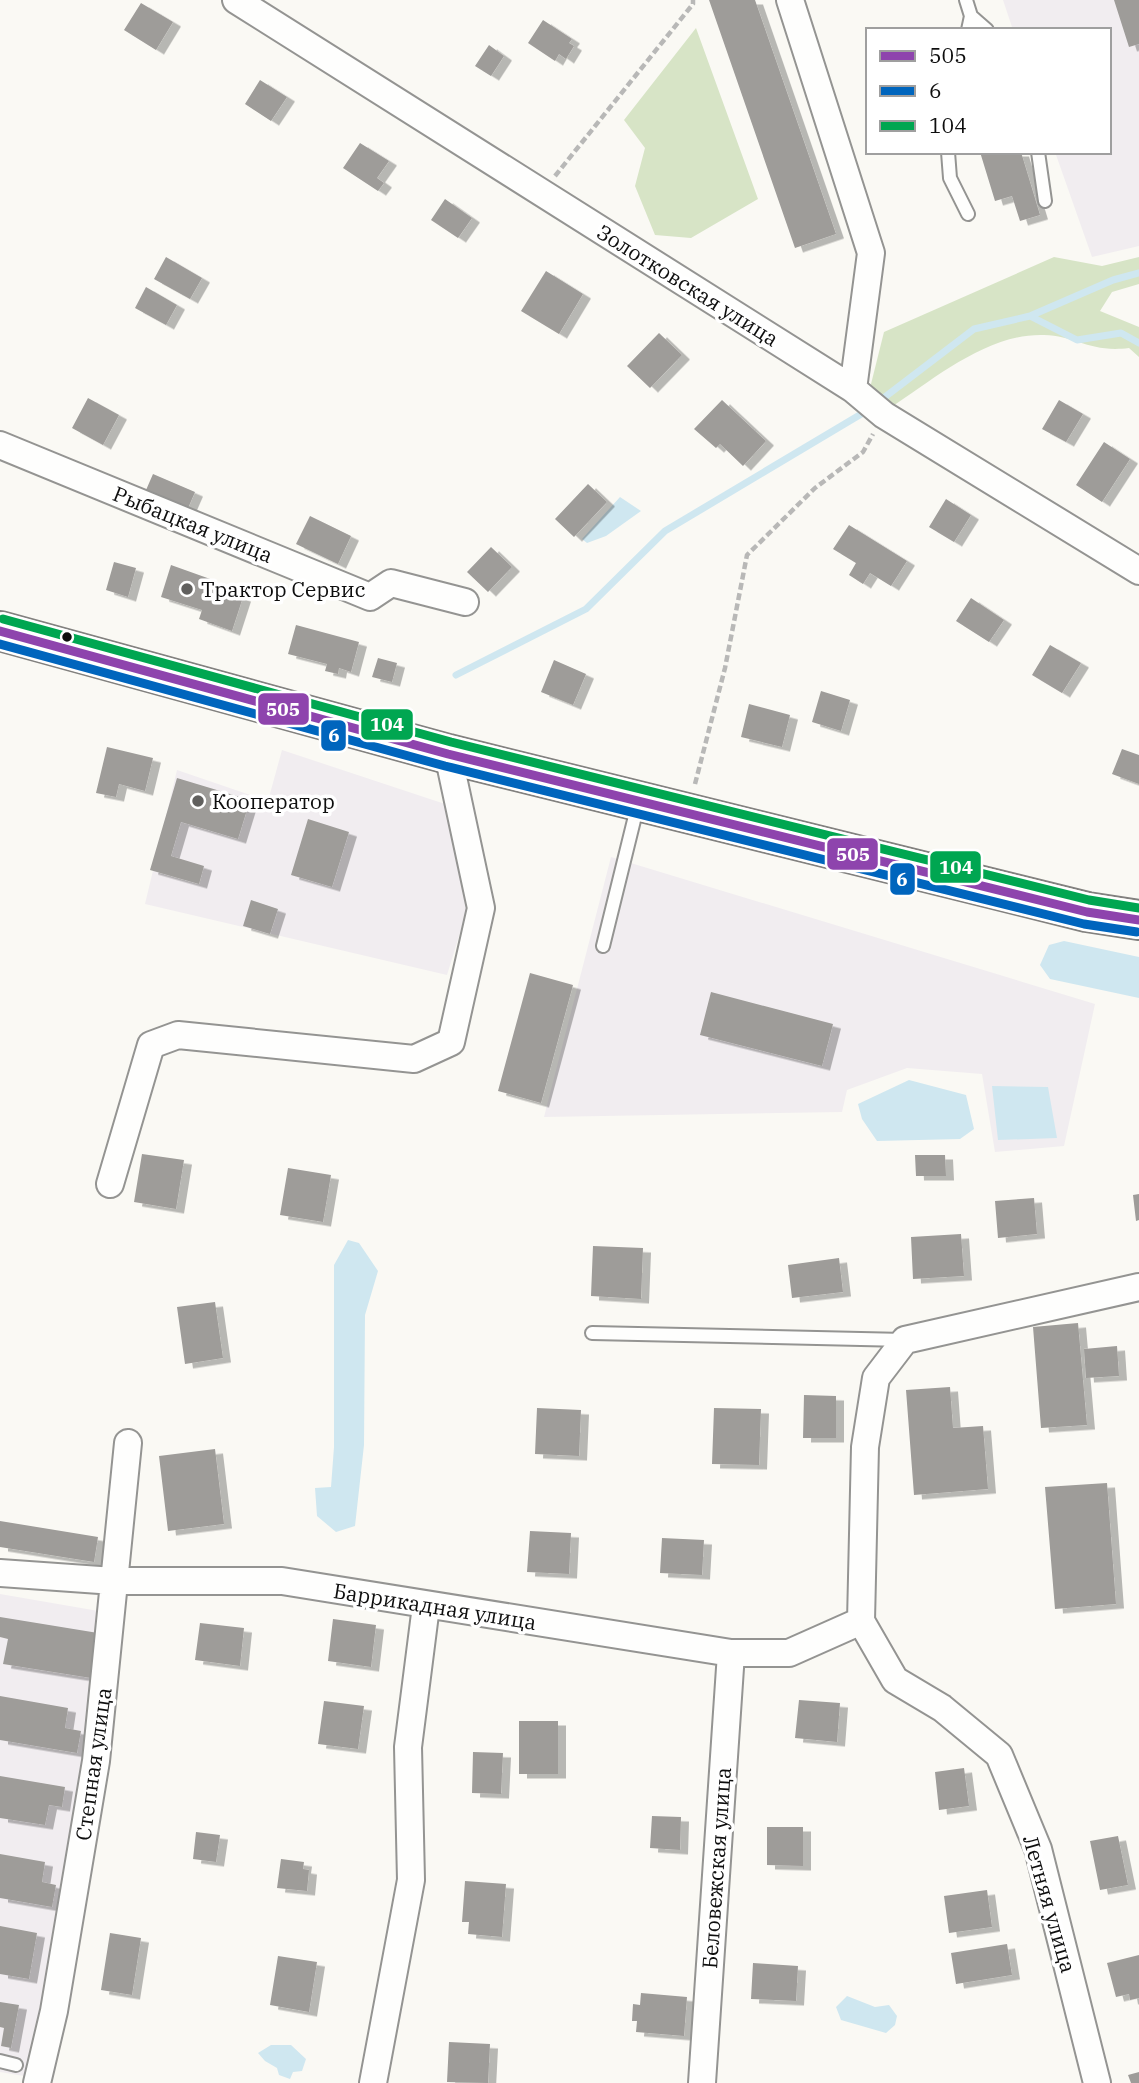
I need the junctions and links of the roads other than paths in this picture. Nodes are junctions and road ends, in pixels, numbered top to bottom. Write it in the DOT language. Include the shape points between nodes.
graph roads {
  1 [pos="236,0"];
  2 [pos="790,0"];
  3 [pos="965,0"];
  4 [pos="971,16"];
  5 [pos="968,28"];
  6 [pos="985,28"];
  7 [pos="948,154"];
  8 [pos="1038,154"];
  9 [pos="1045,201"];
  10 [pos="968,214"];
  11 [pos="857,392"];
  12 [pos="0,445"];
  13 [pos="1139,571"];
  14 [pos="465,602"];
  15 [pos="0,631"];
  16 [pos="448,754"];
  17 [pos="638,803"];
  18 [pos="1139,920"];
  19 [pos="603,946"];
  20 [pos="110,1184"];
  21 [pos="1139,1287"];
  22 [pos="592,1333"];
  23 [pos="905,1340"];
  24 [pos="128,1443"];
  25 [pos="0,1573"];
  26 [pos="114,1581"];
  27 [pos="426,1606"];
  28 [pos="861,1621"];
  29 [pos="731,1653"];
  30 [pos="0,2062"];
  31 [pos="16,2065"];
  32 [pos="37,2083"];
  33 [pos="373,2083"];
  34 [pos="702,2083"];
  35 [pos="1097,2083"];
  1 -- 11 [label="street, Золотковская улица"];
  2 -- 11 [label="street" via="871,253"];
  3 -- 4 [label="lane"];
  4 -- 5 [label="lane"];
  4 -- 6 [label="lane"];
  7 -- 10 [label="lane" via="950,178"];
  8 -- 9 [label="lane"];
  11 -- 13 [label="street, Золотковская улица" via="883,414"];
  12 -- 14 [label="street, Рыбацкая улица" via="370,597 391,583"];
  15 -- 16 [label="main road"];
  16 -- 17 [label="main road"];
  16 -- 20 [label="street" via="481,908 451,1042 414,1059 178,1035 151,1045"];
  17 -- 18 [label="main road" via="1087,912"];
  17 -- 19 [label="lane"];
  21 -- 23 [label="street"];
  22 -- 23 [label="lane"];
  23 -- 28 [label="street" via="876,1378 865,1447"];
  24 -- 26 [label="street, Степная улица"];
  25 -- 26 [label="street, Баррикадная улица"];
  26 -- 27 [label="street, Баррикадная улица" via="282,1581"];
  26 -- 32 [label="street, Степная улица" via="96,1761 54,2011"];
  27 -- 29 [label="street, Баррикадная улица"];
  27 -- 33 [label="street" via="408,1747 411,1880"];
  28 -- 29 [label="street, Баррикадная улица" via="789,1653"];
  28 -- 35 [label="street, Летняя улица" via="895,1680 942,1708 999,1755 1038,1849"];
  29 -- 34 [label="street, Беловежская улица"];
  30 -- 31 [label="lane"];
}
